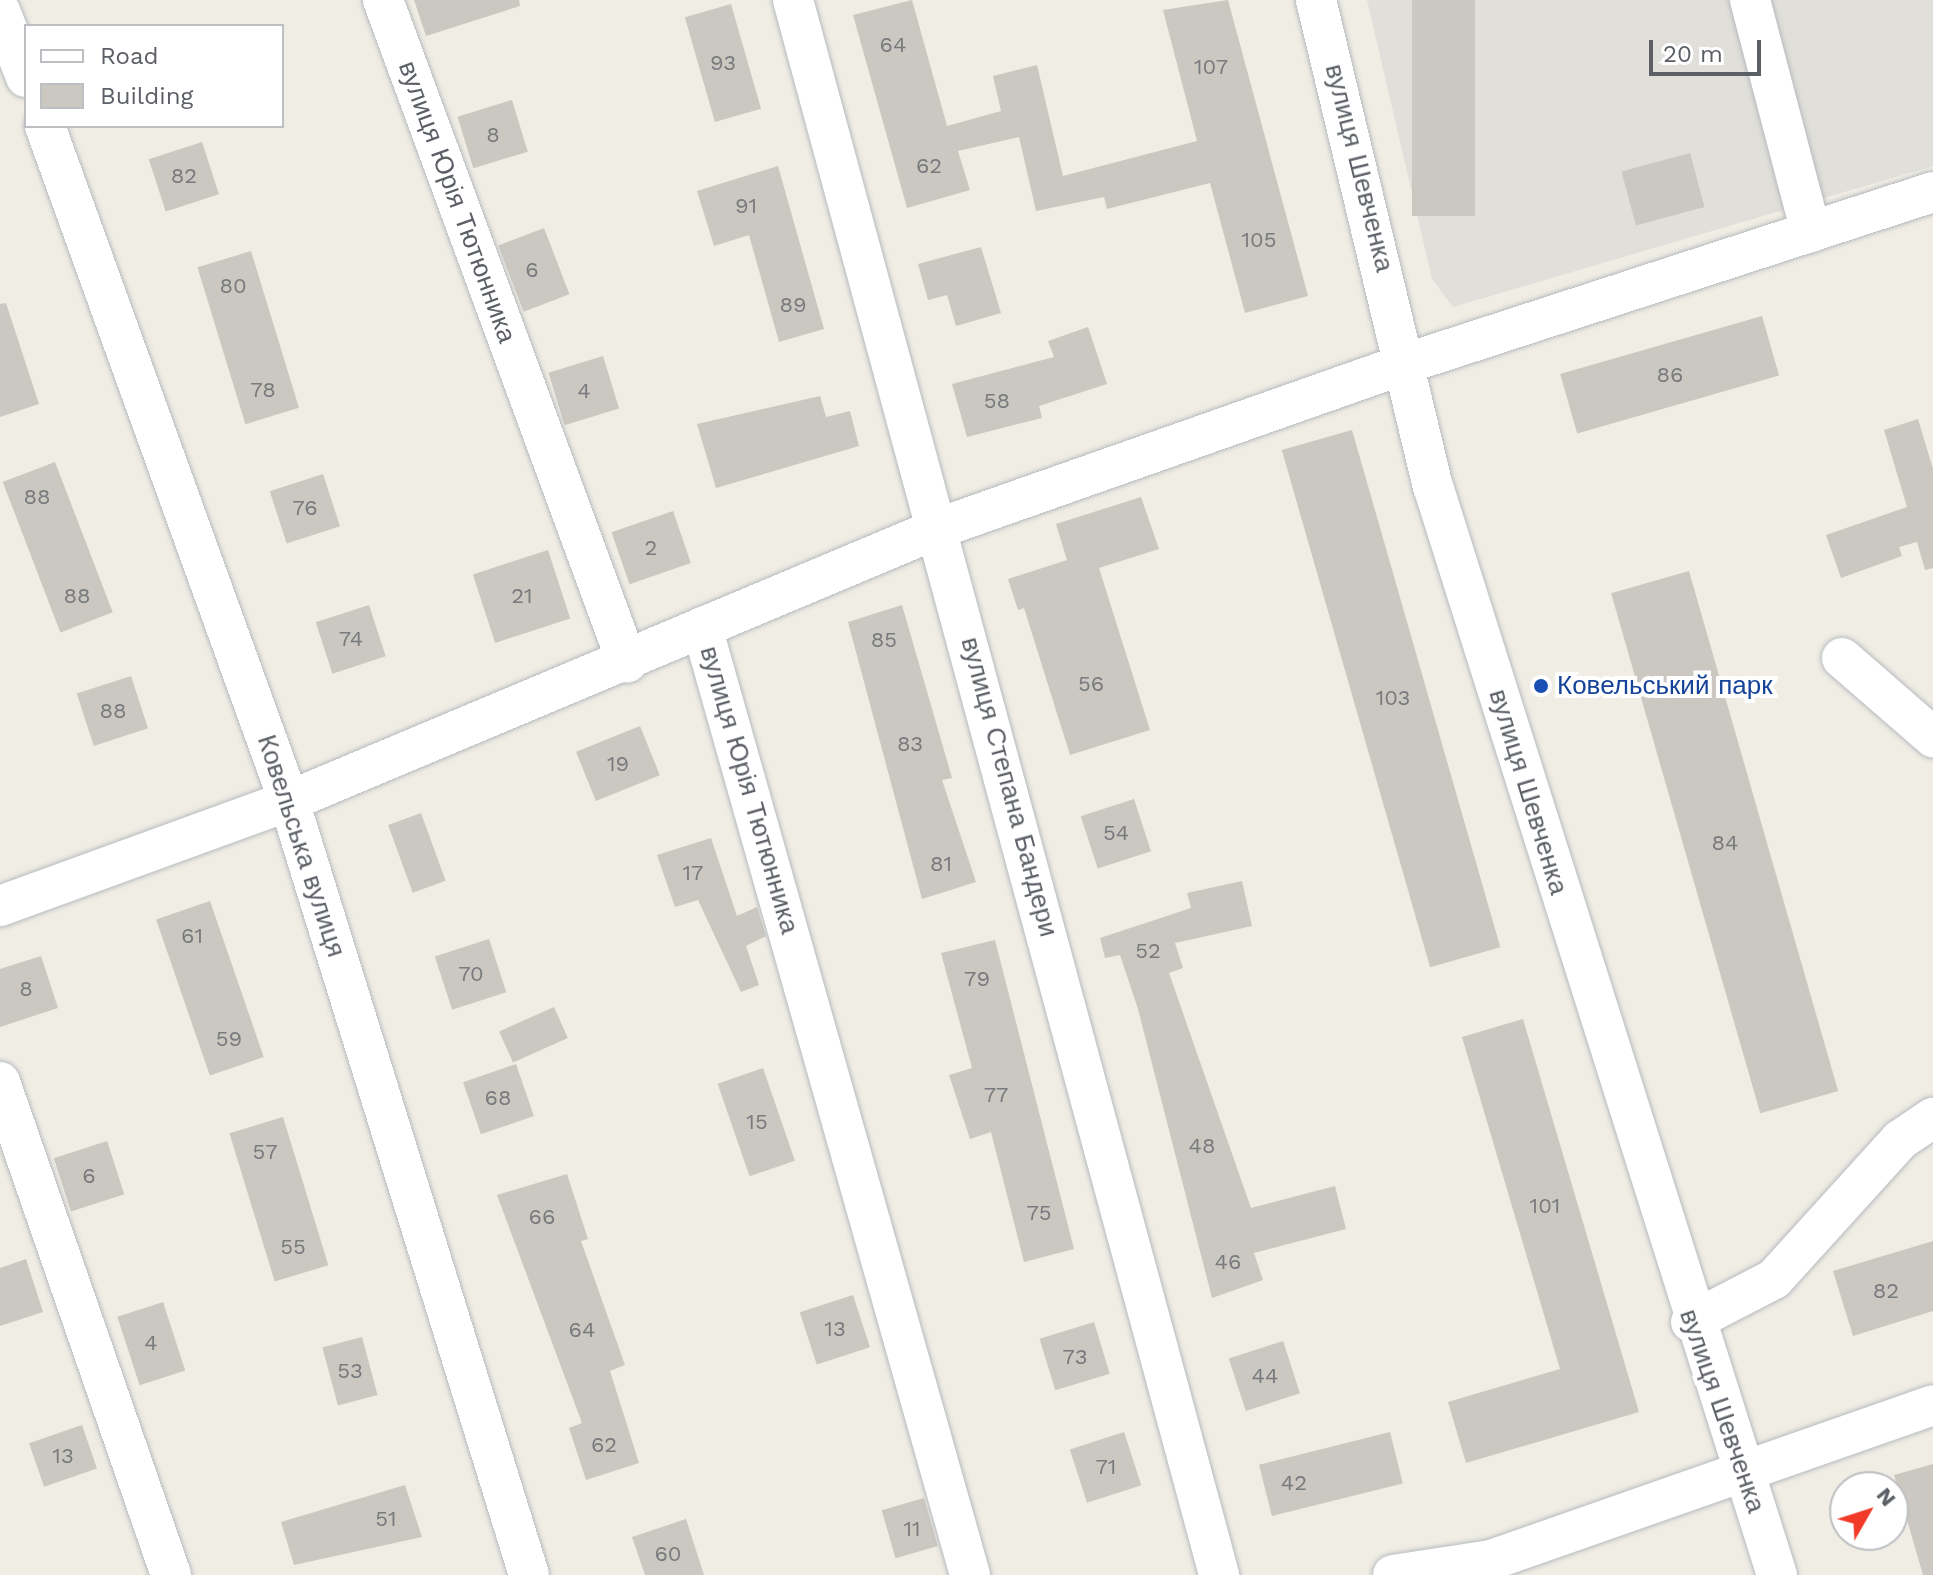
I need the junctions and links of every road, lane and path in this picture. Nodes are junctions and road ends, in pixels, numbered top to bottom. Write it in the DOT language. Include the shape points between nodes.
graph roads {
  1 [pos="383,0"];
  2 [pos="793,0"];
  3 [pos="1316,0"];
  4 [pos="1750,0"];
  5 [pos="0,11"];
  6 [pos="24,72"];
  7 [pos="46,128"];
  8 [pos="1933,192"];
  9 [pos="1811,232"];
  10 [pos="1401,365"];
  11 [pos="939,528"];
  12 [pos="702,627"];
  13 [pos="1842,658"];
  14 [pos="627,662"];
  15 [pos="1933,737"];
  16 [pos="289,801"];
  17 [pos="0,906"];
  18 [pos="0,1082"];
  19 [pos="1933,1118"];
  20 [pos="1691,1322"];
  21 [pos="1933,1405"];
  22 [pos="1744,1472"];
  23 [pos="171,1575"];
  24 [pos="529,1575"];
  25 [pos="970,1575"];
  26 [pos="1219,1575"];
  27 [pos="1393,1575"];
  28 [pos="1777,1575"];
  1 -- 14 [label="street, вулиця Юрія Тютюнника"];
  2 -- 11 [label="street, вулиця Степана Бандери"];
  3 -- 10 [label="street, вулиця Шевченка" via="1399,324"];
  4 -- 9 [label="street"];
  5 -- 6 [label="street"];
  7 -- 16 [label="street, Ковельська вулиця"];
  8 -- 9 [label="street"];
  9 -- 10 [label="street"];
  10 -- 11 [label="street"];
  10 -- 20 [label="street, вулиця Шевченка"];
  11 -- 12 [label="street"];
  11 -- 26 [label="street, вулиця Степана Бандери"];
  12 -- 14 [label="street, вулиця Юрія Тютюнника"];
  12 -- 25 [label="street, вулиця Юрія Тютюнника"];
  13 -- 15 [label="street"];
  14 -- 16 [label="street"];
  16 -- 17 [label="street"];
  16 -- 24 [label="street, Ковельська вулиця"];
  18 -- 23 [label="street"];
  19 -- 20 [label="street" via="1900,1140 1774,1279"];
  20 -- 22 [label="street, вулиця Шевченка"];
  21 -- 22 [label="street"];
  22 -- 27 [label="street" via="1491,1560"];
  22 -- 28 [label="street, вулиця Шевченка"];
}
